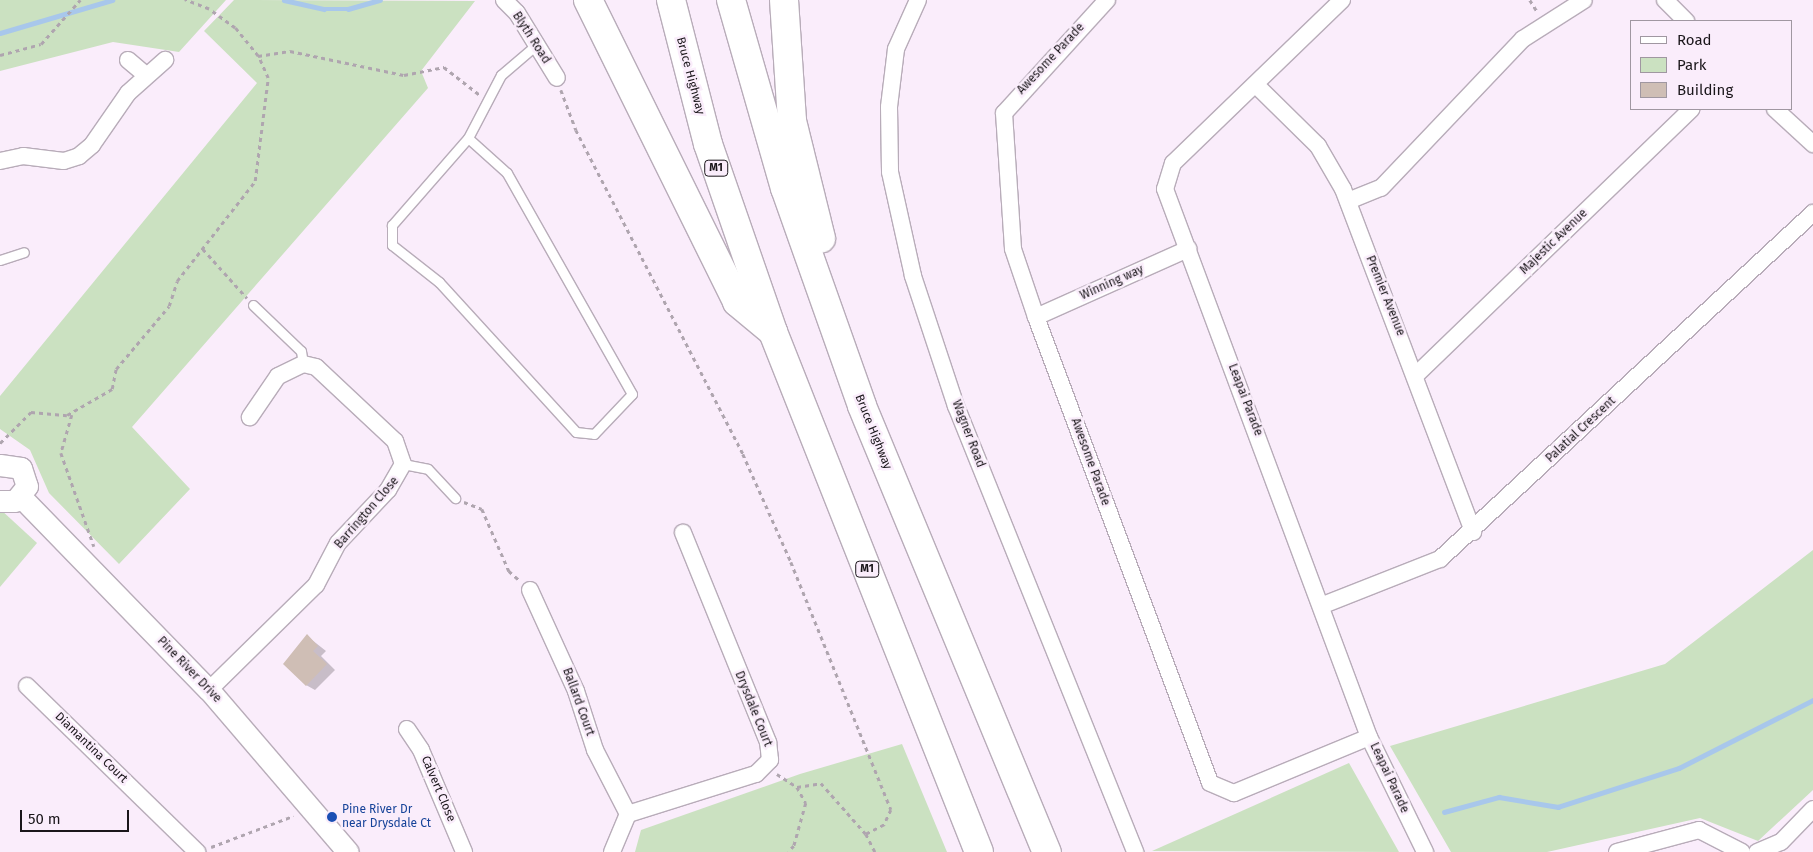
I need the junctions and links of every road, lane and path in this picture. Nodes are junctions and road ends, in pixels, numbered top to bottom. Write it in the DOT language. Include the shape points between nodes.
graph roads {
  1 [pos="80,0"];
  2 [pos="185,0"];
  3 [pos="504,0"];
  4 [pos="588,0"];
  5 [pos="671,0"];
  6 [pos="731,0"];
  7 [pos="784,0"];
  8 [pos="918,0"];
  9 [pos="1107,0"];
  10 [pos="1342,0"];
  11 [pos="1530,0"];
  12 [pos="1584,0"];
  13 [pos="1665,0"];
  14 [pos="1540,17"];
  15 [pos="1685,20"];
  16 [pos="536,45"];
  17 [pos="0,55"];
  18 [pos="258,56"];
  19 [pos="128,60"];
  20 [pos="165,60"];
  21 [pos="146,76"];
  22 [pos="557,78"];
  23 [pos="1256,85"];
  24 [pos="488,101"];
  25 [pos="1690,110"];
  26 [pos="1776,110"];
  27 [pos="468,138"];
  28 [pos="1813,144"];
  29 [pos="0,161"];
  30 [pos="1348,201"];
  31 [pos="1813,213"];
  32 [pos="203,248"];
  33 [pos="1188,249"];
  34 [pos="24,252"];
  35 [pos="0,260"];
  36 [pos="254,305"];
  37 [pos="1036,317"];
  38 [pos="772,332"];
  39 [pos="303,364"];
  40 [pos="1416,375"];
  41 [pos="862,406"];
  42 [pos="73,413"];
  43 [pos="250,417"];
  44 [pos="0,443"];
  45 [pos="403,464"];
  46 [pos="0,466"];
  47 [pos="21,498"];
  48 [pos="456,498"];
  49 [pos="0,500"];
  50 [pos="1473,532"];
  51 [pos="683,533"];
  52 [pos="96,553"];
  53 [pos="530,590"];
  54 [pos="1322,605"];
  55 [pos="27,686"];
  56 [pos="209,690"];
  57 [pos="407,729"];
  58 [pos="1369,737"];
  59 [pos="767,768"];
  60 [pos="797,787"];
  61 [pos="313,808"];
  62 [pos="1813,809"];
  63 [pos="628,814"];
  64 [pos="866,834"];
  65 [pos="202,850"];
  66 [pos="348,852"];
  67 [pos="464,852"];
  68 [pos="612,852"];
  69 [pos="788,852"];
  70 [pos="874,852"];
  71 [pos="979,852"];
  72 [pos="1047,852"];
  73 [pos="1135,852"];
  74 [pos="1425,852"];
  75 [pos="1617,852"];
  76 [pos="1742,852"];
  77 [pos="1757,852"];
  1 -- 17 [label="path" via="41,44"];
  2 -- 18 [label="path" via="208,9 235,28"];
  3 -- 16 [label="street, Blyth Road"];
  4 -- 38 [label="highway" via="737,302"];
  5 -- 38 [label="highway, Bruce Highway / M1" via="708,144"];
  6 -- 41 [label="highway, Bruce Highway" via="785,188"];
  7 -- 41 [label="highway" via="792,122 812,208 855,357"];
  8 -- 73 [label="street, Wagner Road" via="896,49 889,107 890,172 913,276 956,406"];
  9 -- 37 [label="street, Awesome Parade" via="1004,113 1013,249"];
  10 -- 23 [label="street, Leapai Parade"];
  11 -- 14 [label="path"];
  12 -- 30 [label="street" via="1523,39 1381,188"];
  13 -- 15 [label="street"];
  16 -- 22 [label="street, Blyth Road"];
  16 -- 24 [label="lane" via="501,74"];
  18 -- 24 [label="path" via="290,51 404,75 444,67"];
  18 -- 32 [label="path" via="268,78 255,181"];
  19 -- 21 [label="street"];
  20 -- 21 [label="street"];
  21 -- 29 [label="street" via="79,156 64,161 23,156"];
  22 -- 64 [label="path" via="576,130 743,454 795,571 891,810 884,825"];
  23 -- 30 [label="street, Premier Avenue" via="1318,146"];
  23 -- 33 [label="street, Leapai Parade" via="1173,163 1165,189"];
  24 -- 27 [label="lane"];
  25 -- 40 [label="street, Majestic Avenue"];
  26 -- 28 [label="street"];
  27 -- 27 [label="lane" via="507,173 632,394 594,434 576,432 439,282 392,245 392,225"];
  30 -- 40 [label="street, Premier Avenue"];
  31 -- 50 [label="street, Palatial Crescent"];
  32 -- 36 [label="path"];
  32 -- 42 [label="path" via="177,281 169,306 116,369 112,389"];
  33 -- 37 [label="street, Winning way"];
  33 -- 54 [label="street, Leapai Parade"];
  34 -- 35 [label="lane"];
  36 -- 39 [label="lane" via="301,351"];
  37 -- 58 [label="street, Awesome Parade" via="1210,784 1234,793"];
  38 -- 71 [label="highway, Bruce Highway / M1"];
  39 -- 43 [label="street" via="278,376"];
  39 -- 45 [label="street, Barrington Close" via="331,377 395,441"];
  40 -- 50 [label="street, Premier Avenue"];
  41 -- 72 [label="highway, Bruce Highway"];
  42 -- 44 [label="path" via="31,412"];
  42 -- 52 [label="path" via="61,453"];
  45 -- 48 [label="lane" via="428,469"];
  45 -- 56 [label="street, Barrington Close" via="388,490 338,543 316,585"];
  46 -- 47 [label="street" via="15,465 25,473 27,486"];
  47 -- 49 [label="street"];
  47 -- 56 [label="street, Pine River Drive"];
  48 -- 53 [label="path" via="482,509 509,571"];
  50 -- 54 [label="street, Palatial Crescent" via="1440,559"];
  51 -- 59 [label="street, Drysdale Court" via="768,742"];
  53 -- 63 [label="street, Ballard Court" via="576,691 596,750"];
  54 -- 58 [label="street, Leapai Parade"];
  55 -- 65 [label="street, Diamantina Court"];
  56 -- 61 [label="street, Pine River Drive"];
  57 -- 67 [label="street, Calvert Close" via="421,750"];
  58 -- 74 [label="street, Leapai Parade"];
  59 -- 60 [label="path"];
  59 -- 63 [label="street"];
  60 -- 64 [label="path" via="821,783"];
  60 -- 69 [label="path" via="806,803 794,846"];
  61 -- 65 [label="path"];
  61 -- 66 [label="street, Pine River Drive"];
  62 -- 77 [label="street" via="1781,842"];
  63 -- 68 [label="street"];
  64 -- 70 [label="path"];
  75 -- 76 [label="street" via="1699,830"];
}
